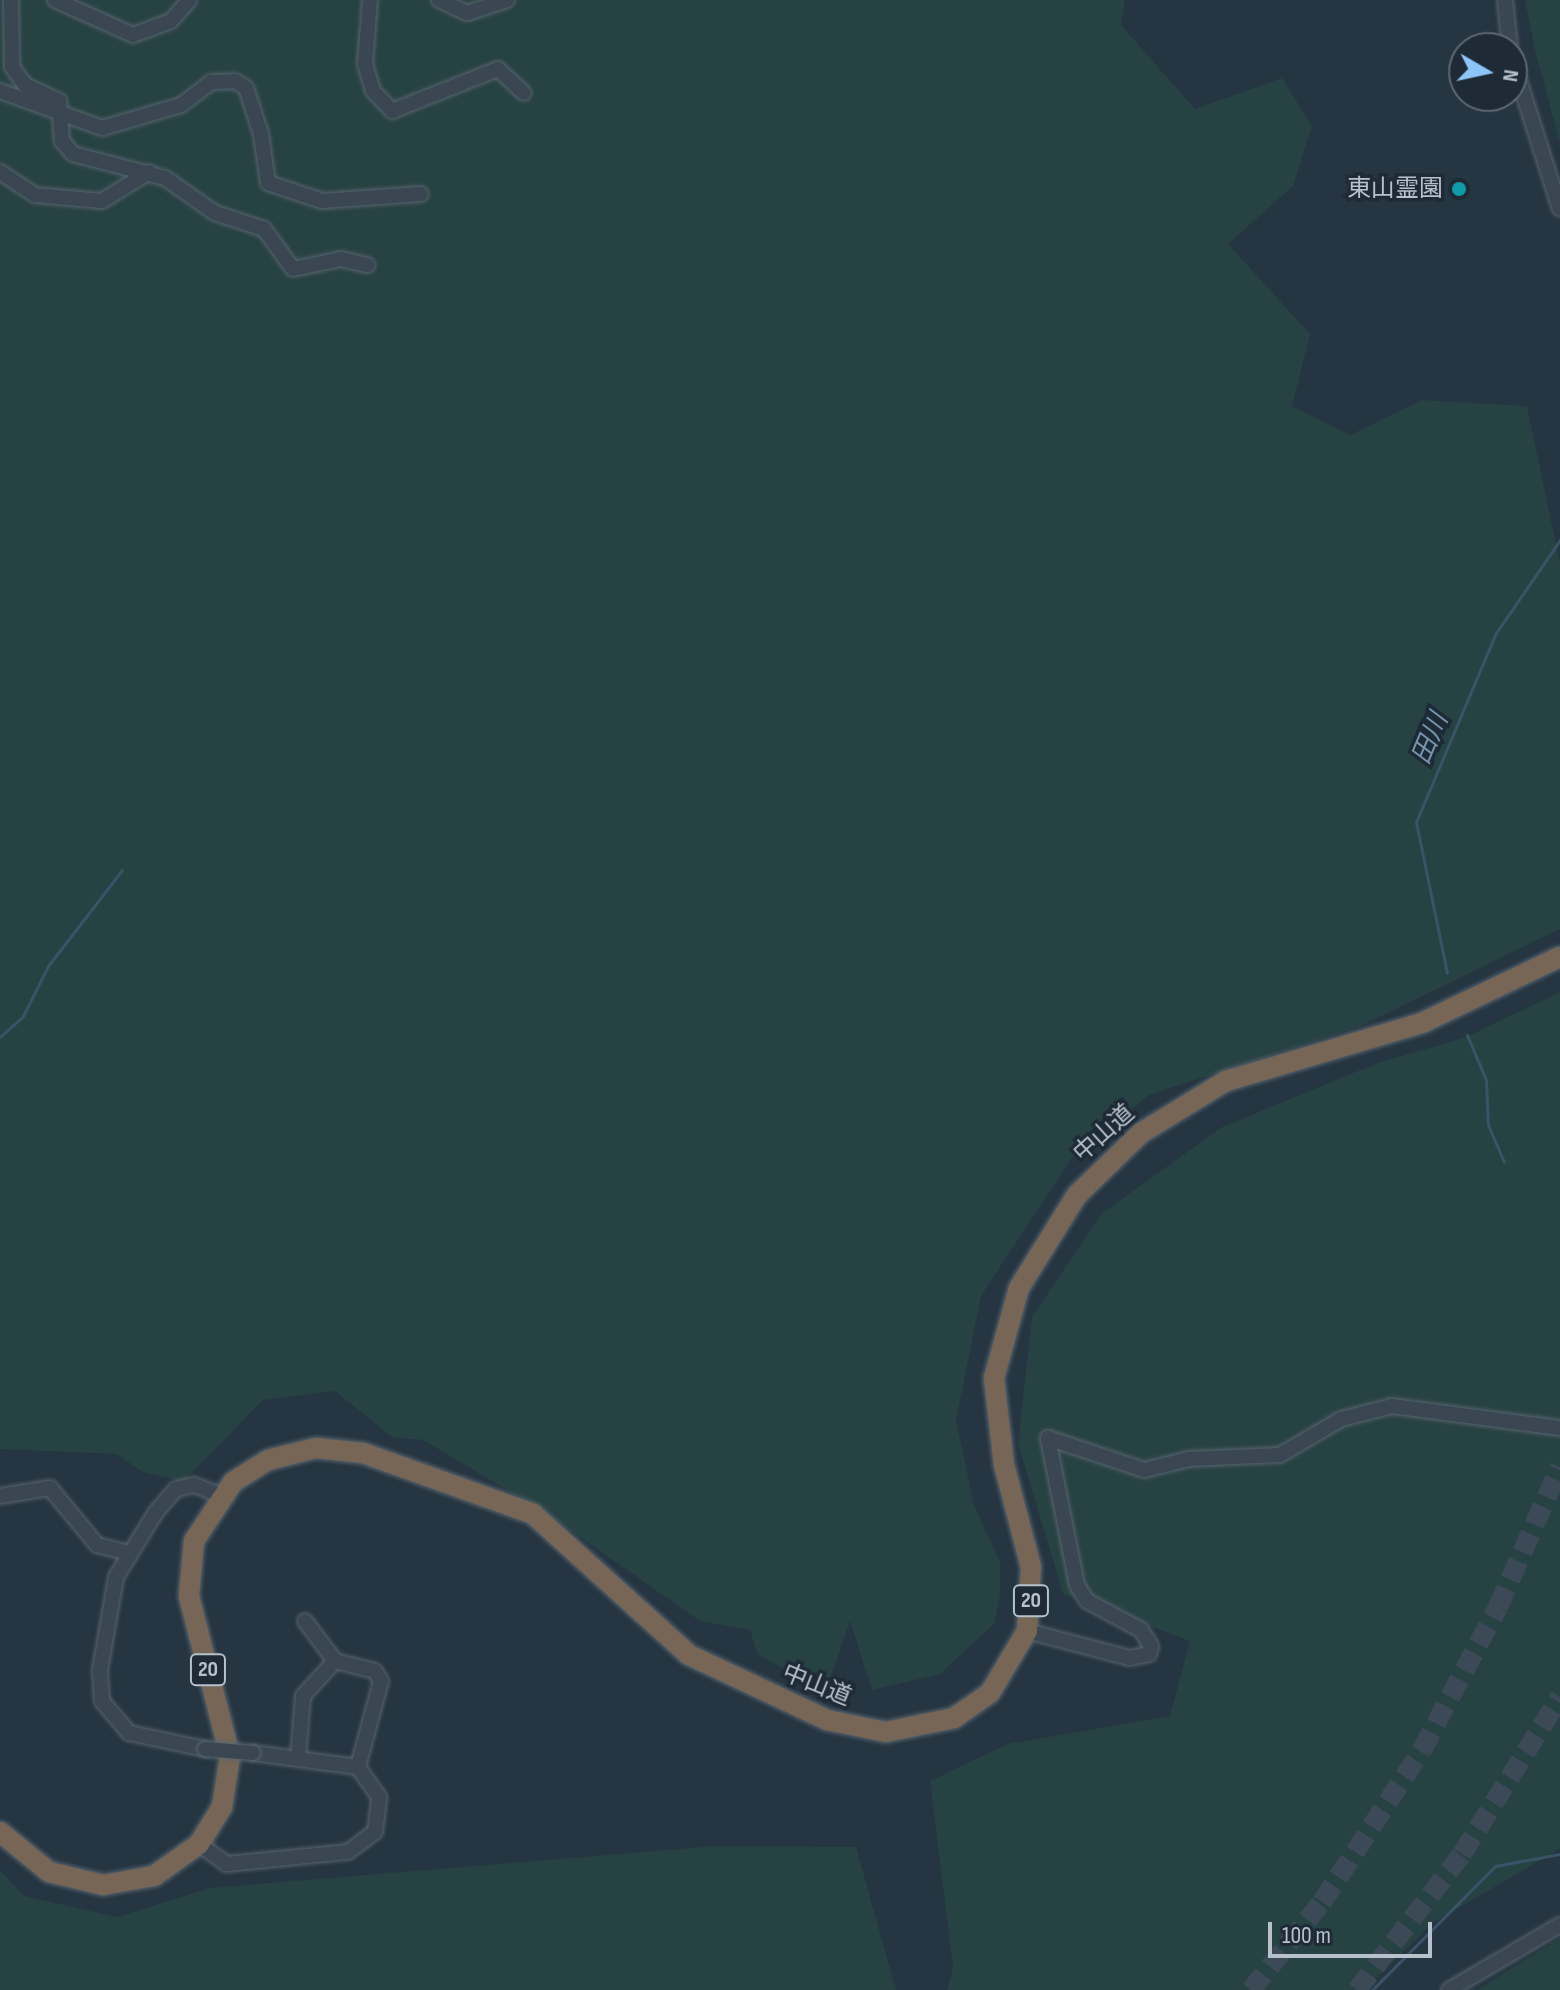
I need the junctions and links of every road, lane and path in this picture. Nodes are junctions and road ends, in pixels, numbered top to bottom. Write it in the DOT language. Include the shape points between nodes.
graph roads {
  1 [pos="11,0"];
  2 [pos="55,0"];
  3 [pos="189,0"];
  4 [pos="370,0"];
  5 [pos="439,0"];
  6 [pos="507,0"];
  7 [pos="1505,0"];
  8 [pos="1508,32"];
  9 [pos="0,91"];
  10 [pos="524,93"];
  11 [pos="1528,108"];
  12 [pos="64,118"];
  13 [pos="0,172"];
  14 [pos="149,172"];
  15 [pos="421,194"];
  16 [pos="1560,209"];
  17 [pos="367,265"];
  18 [pos="1560,957"];
  19 [pos="1560,1428"];
  20 [pos="220,1495"];
  21 [pos="0,1496"];
  22 [pos="130,1553"];
  23 [pos="305,1621"];
  24 [pos="1027,1631"];
  25 [pos="335,1661"];
  26 [pos="298,1758"];
  27 [pos="358,1767"];
  28 [pos="0,1832"];
  29 [pos="199,1844"];
  30 [pos="1560,1925"];
  31 [pos="1449,1990"];
  1 -- 12 [label="street" via="12,67 25,85 59,101"];
  2 -- 3 [label="street" via="133,35 171,21"];
  4 -- 10 [label="street" via="365,64 373,91 392,111 498,69"];
  5 -- 6 [label="street" via="467,13"];
  7 -- 8 [label="street"];
  9 -- 12 [label="street"];
  11 -- 16 [label="street"];
  12 -- 14 [label="street" via="62,141 73,154"];
  12 -- 15 [label="street" via="102,128 181,105 211,82 235,81 246,88 261,134 268,183 322,201"];
  13 -- 14 [label="street" via="35,195 102,201"];
  14 -- 17 [label="street" via="215,213 274,236 293,269 341,259"];
  18 -- 24 [label="highway, 中山道 / 20" via="1422,1023 1226,1081 1141,1133 1077,1195 1019,1288 994,1378 1004,1465 1031,1567"];
  19 -- 24 [label="street" via="1392,1406 1341,1419 1280,1455 1189,1459 1144,1470 1048,1438 1077,1585 1087,1601 1141,1630 1151,1646 1149,1654 1129,1658"];
  20 -- 22 [label="street" via="194,1485 176,1489"];
  20 -- 24 [label="highway, 中山道 / 20" via="268,1460 316,1448 363,1453 477,1489 558,1531 689,1655 827,1720 867,1730 903,1731 954,1718 990,1693"];
  20 -- 29 [label="highway, 中山道 / 20" via="194,1541 188,1579 230,1756 222,1807"];
  21 -- 22 [label="street" via="50,1488 97,1545"];
  22 -- 26 [label="street, bridge" via="106,1609 102,1701 129,1733 205,1749"];
  23 -- 25 [label="street"];
  25 -- 26 [label="street" via="303,1696"];
  25 -- 27 [label="street" via="375,1671 381,1681"];
  26 -- 27 [label="street"];
  27 -- 29 [label="street" via="379,1797 375,1832 364,1845 227,1864"];
  28 -- 29 [label="highway, 中山道 / 20" via="49,1872 103,1885 154,1876"];
  30 -- 31 [label="street"];
}
